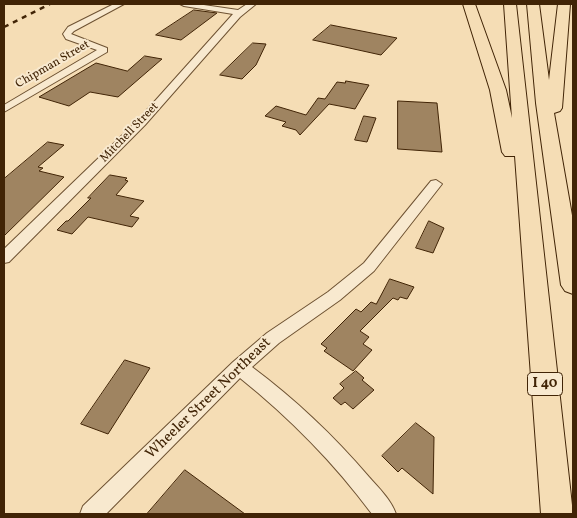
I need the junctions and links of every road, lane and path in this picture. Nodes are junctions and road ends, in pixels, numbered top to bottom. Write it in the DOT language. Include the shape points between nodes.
graph roads {
  1 [pos="120,4"];
  2 [pos="184,4"];
  3 [pos="252,4"];
  4 [pos="469,4"];
  5 [pos="510,4"];
  6 [pos="533,4"];
  7 [pos="564,4"];
  8 [pos="239,13"];
  9 [pos="4,109"];
  10 [pos="551,148"];
  11 [pos="436,184"];
  12 [pos="532,254"];
  13 [pos="4,258"];
  14 [pos="573,285"];
  15 [pos="239,367"];
  16 [pos="91,514"];
  17 [pos="385,514"];
  18 [pos="557,514"];
  1 -- 9 [label="street, Chipman Street" via="67,34 104,50"];
  2 -- 8 [label="street"];
  3 -- 8 [label="street, Mitchell Street"];
  4 -- 12 [label="highway" via="498,90"];
  5 -- 12 [label="highway, I 40"];
  6 -- 10 [label="highway"];
  7 -- 10 [label="highway"];
  8 -- 13 [label="street, Mitchell Street" via="141,123"];
  10 -- 14 [label="highway"];
  11 -- 15 [label="street, Wheeler Street Northeast" via="369,267 334,296 272,338"];
  12 -- 18 [label="highway, I 40"];
  15 -- 16 [label="street, Wheeler Street Northeast"];
  15 -- 17 [label="street" via="300,417"];
}
